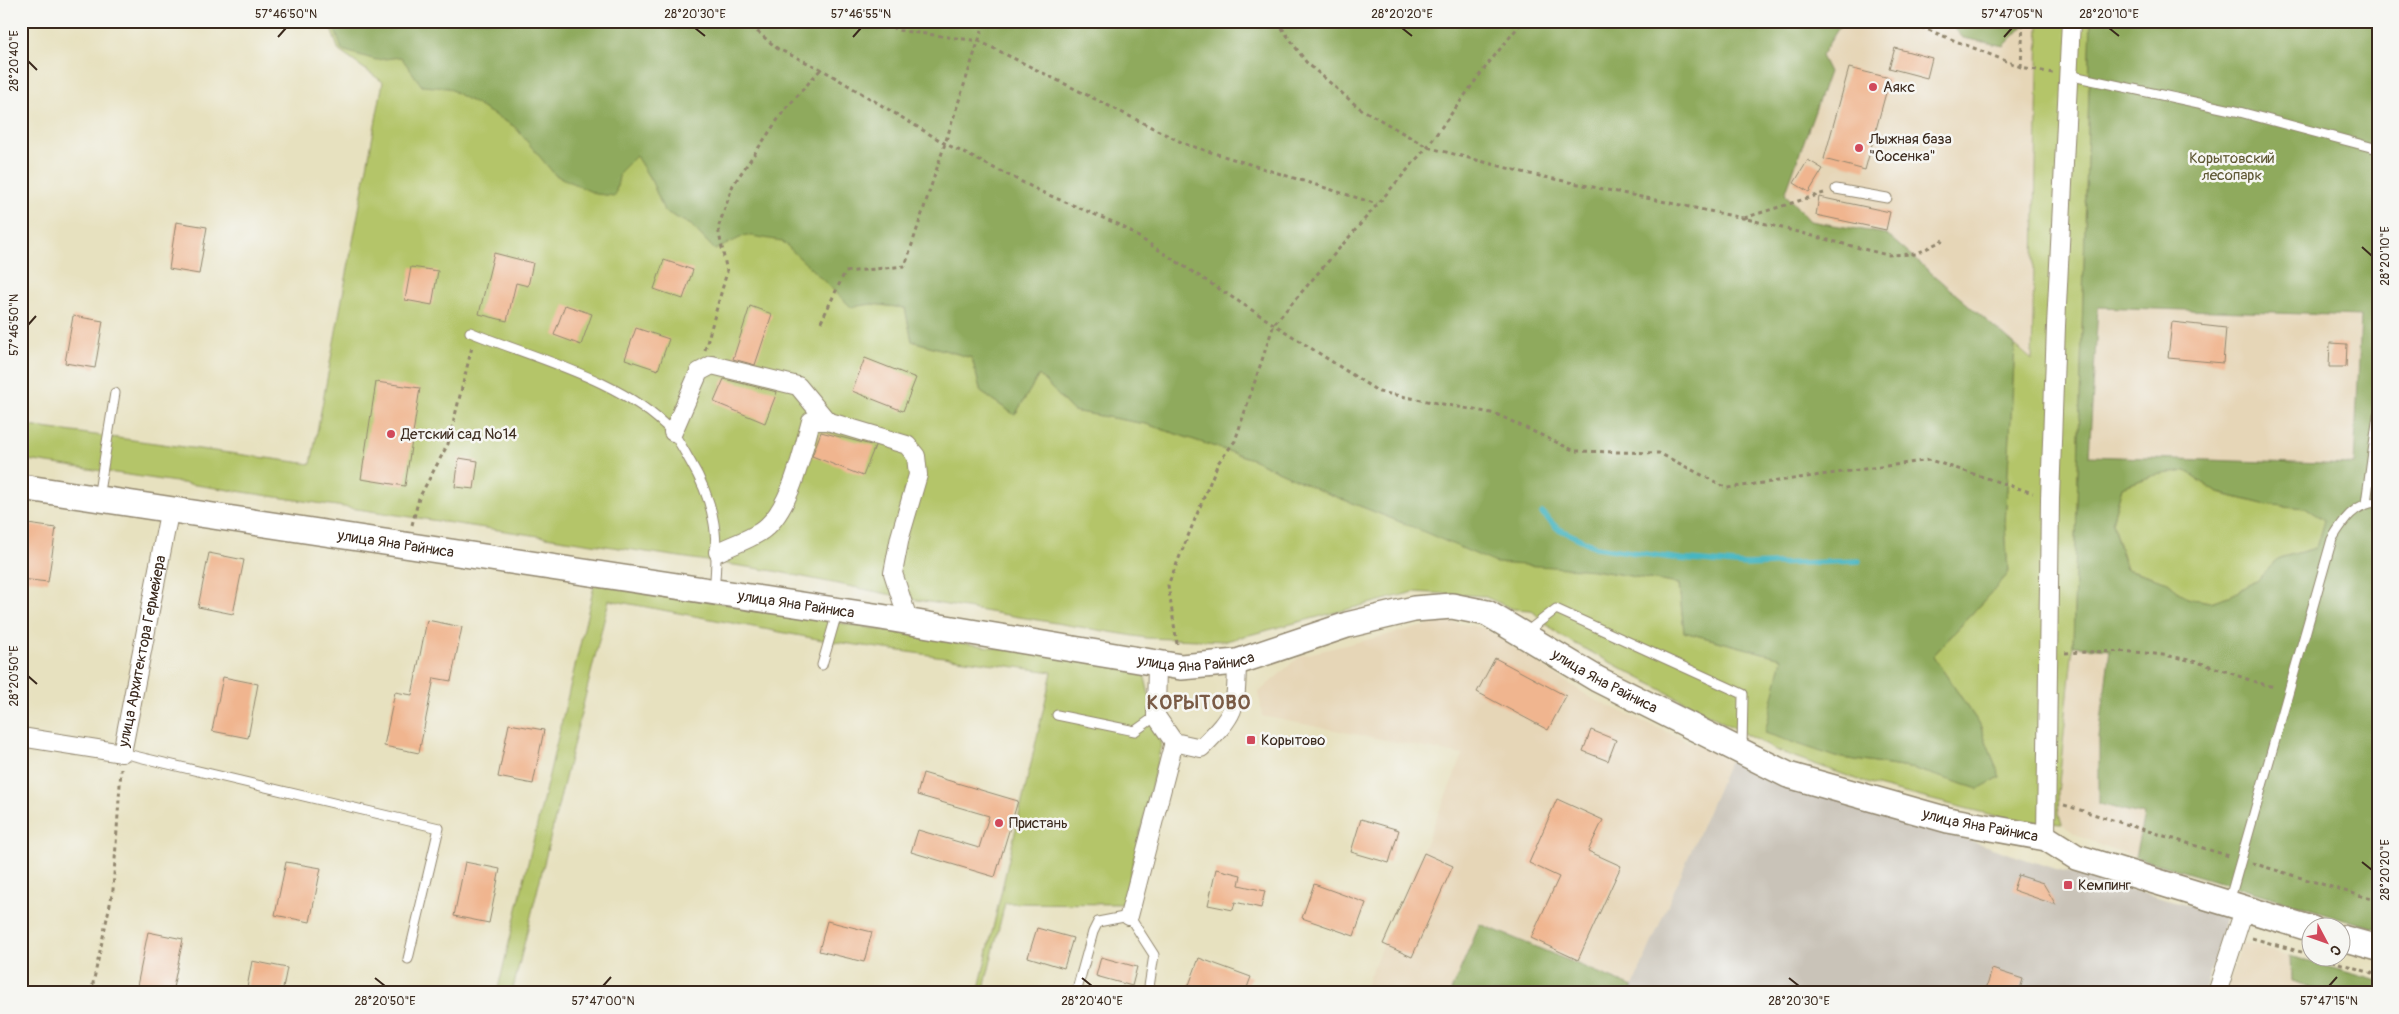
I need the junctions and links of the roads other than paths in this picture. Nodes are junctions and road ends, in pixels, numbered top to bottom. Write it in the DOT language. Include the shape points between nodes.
graph roads {
  1 [pos="2070,21"];
  2 [pos="2068,75"];
  3 [pos="2378,149"];
  4 [pos="1836,189"];
  5 [pos="1887,198"];
  6 [pos="472,333"];
  7 [pos="115,393"];
  8 [pos="2378,415"];
  9 [pos="827,421"];
  10 [pos="673,432"];
  11 [pos="21,487"];
  12 [pos="98,498"];
  13 [pos="2378,502"];
  14 [pos="2366,503"];
  15 [pos="170,508"];
  16 [pos="718,552"];
  17 [pos="714,591"];
  18 [pos="838,610"];
  19 [pos="909,622"];
  20 [pos="1523,635"];
  21 [pos="1237,662"];
  22 [pos="1156,663"];
  23 [pos="822,665"];
  24 [pos="1057,715"];
  25 [pos="1156,716"];
  26 [pos="21,738"];
  27 [pos="1174,742"];
  28 [pos="1742,752"];
  29 [pos="122,753"];
  30 [pos="2046,838"];
  31 [pos="2236,907"];
  32 [pos="1129,916"];
  33 [pos="2302,926"];
  34 [pos="2352,941"];
  35 [pos="2378,948"];
  36 [pos="408,959"];
  37 [pos="1076,993"];
  38 [pos="1148,993"];
  39 [pos="2218,993"];
  1 -- 2 [label="street"];
  2 -- 3 [label="lane" via="2236,111"];
  2 -- 30 [label="street" via="2050,499"];
  4 -- 5 [label="lane"];
  6 -- 10 [label="lane" via="591,378 642,405"];
  7 -- 12 [label="lane"];
  8 -- 14 [label="lane"];
  9 -- 10 [label="street" via="798,386 712,365 699,372"];
  9 -- 16 [label="street" via="811,421 795,475 776,517 761,532"];
  9 -- 19 [label="street" via="907,445 916,456 918,475 893,573"];
  10 -- 16 [label="lane" via="703,482 711,504"];
  11 -- 12 [label="street, улица Яна Райниса"];
  12 -- 15 [label="street, улица Яна Райниса"];
  13 -- 14 [label="lane"];
  14 -- 31 [label="lane" via="2346,516 2332,539 2240,860"];
  15 -- 17 [label="street, улица Яна Райниса"];
  15 -- 29 [label="street, улица Архитектора Гермейера"];
  16 -- 17 [label="lane"];
  17 -- 18 [label="street, улица Яна Райниса"];
  18 -- 19 [label="street, улица Яна Райниса"];
  18 -- 23 [label="lane"];
  19 -- 22 [label="street, улица Яна Райниса"];
  20 -- 21 [label="street, улица Яна Райниса" via="1487,613 1452,606 1414,609 1347,625"];
  20 -- 28 [label="street, улица Яна Райниса" via="1597,679"];
  20 -- 28 [label="lane" via="1556,610 1744,694"];
  21 -- 22 [label="street, улица Яна Райниса" via="1181,667"];
  21 -- 27 [label="street" via="1236,702 1227,722 1201,748"];
  22 -- 25 [label="street"];
  24 -- 25 [label="lane" via="1136,731"];
  25 -- 27 [label="street"];
  26 -- 29 [label="street, улица Архитектора Гермейера"];
  27 -- 32 [label="street"];
  28 -- 30 [label="street, улица Яна Райниса" via="1797,777 1948,820"];
  29 -- 36 [label="lane" via="439,828"];
  30 -- 31 [label="street, улица Яна Райниса" via="2076,857"];
  31 -- 33 [label="street, улица Яна Райниса"];
  31 -- 39 [label="street" via="2236,934"];
  32 -- 37 [label="lane" via="1098,922 1092,932"];
  32 -- 38 [label="lane" via="1154,955"];
  34 -- 35 [label="street"];
}
